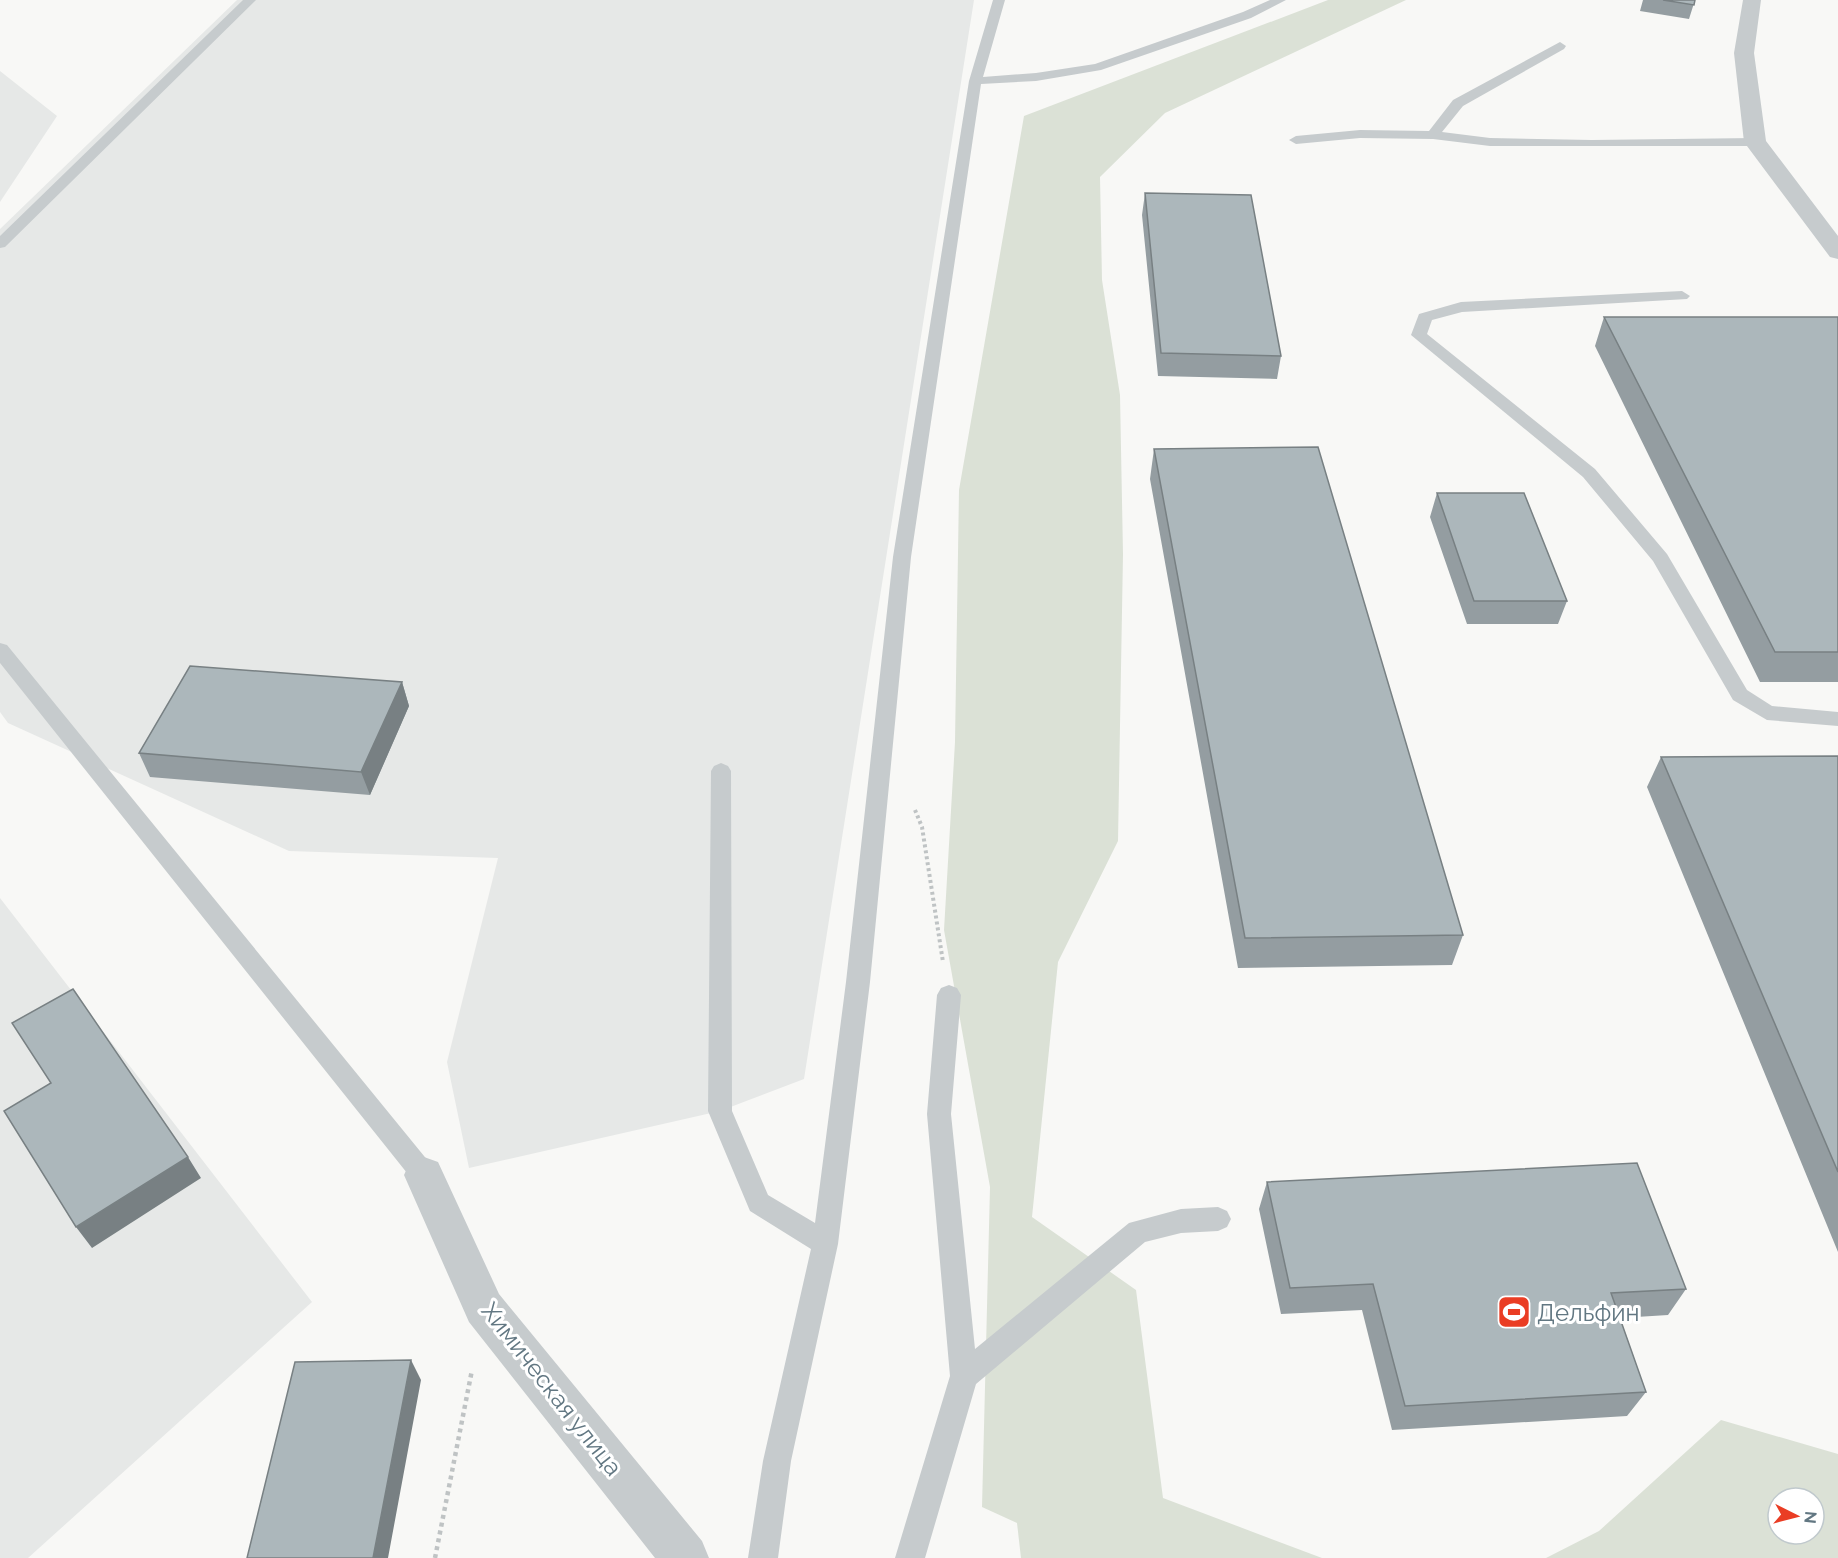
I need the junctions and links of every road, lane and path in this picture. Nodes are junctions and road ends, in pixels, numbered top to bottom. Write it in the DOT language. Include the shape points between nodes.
graph roads {
  1 [pos="250,0"];
  2 [pos="999,0"];
  3 [pos="1280,0"];
  4 [pos="1752,0"];
  5 [pos="1560,46"];
  6 [pos="975,81"];
  7 [pos="1433,135"];
  8 [pos="1296,140"];
  9 [pos="1755,142"];
  10 [pos="0,244"];
  11 [pos="1838,252"];
  12 [pos="1682,296"];
  13 [pos="0,650"];
  14 [pos="1838,719"];
  15 [pos="885,744"];
  16 [pos="721,771"];
  17 [pos="949,995"];
  18 [pos="424,1175"];
  19 [pos="1218,1219"];
  20 [pos="825,1244"];
  21 [pos="484,1308"];
  22 [pos="964,1376"];
  23 [pos="435,1558"];
  24 [pos="686,1558"];
  25 [pos="763,1558"];
  26 [pos="910,1558"];
  1 -- 10 [label="lane"];
  2 -- 6 [label="lane"];
  3 -- 6 [label="lane" via="1098,67"];
  4 -- 9 [label="street" via="1744,53"];
  5 -- 7 [label="lane" via="1458,102"];
  6 -- 15 [label="lane" via="902,557"];
  7 -- 8 [label="lane" via="1360,134"];
  7 -- 9 [label="lane" via="1490,142"];
  9 -- 11 [label="street"];
  12 -- 14 [label="lane" via="1461,307 1425,317 1419,335 1588,473 1660,558 1740,695 1767,714"];
  13 -- 18 [label="lane"];
  15 -- 17 [label="path" via="922,827"];
  15 -- 20 [label="lane"];
  16 -- 20 [label="lane" via="720,1110 759,1203"];
  17 -- 22 [label="lane" via="939,1114"];
  18 -- 21 [label="street, Химическая улица"];
  19 -- 22 [label="lane" via="1182,1221 1138,1232"];
  20 -- 25 [label="lane" via="777,1461"];
  21 -- 23 [label="path"];
  21 -- 24 [label="street, Химическая улица"];
  22 -- 26 [label="lane"];
}
